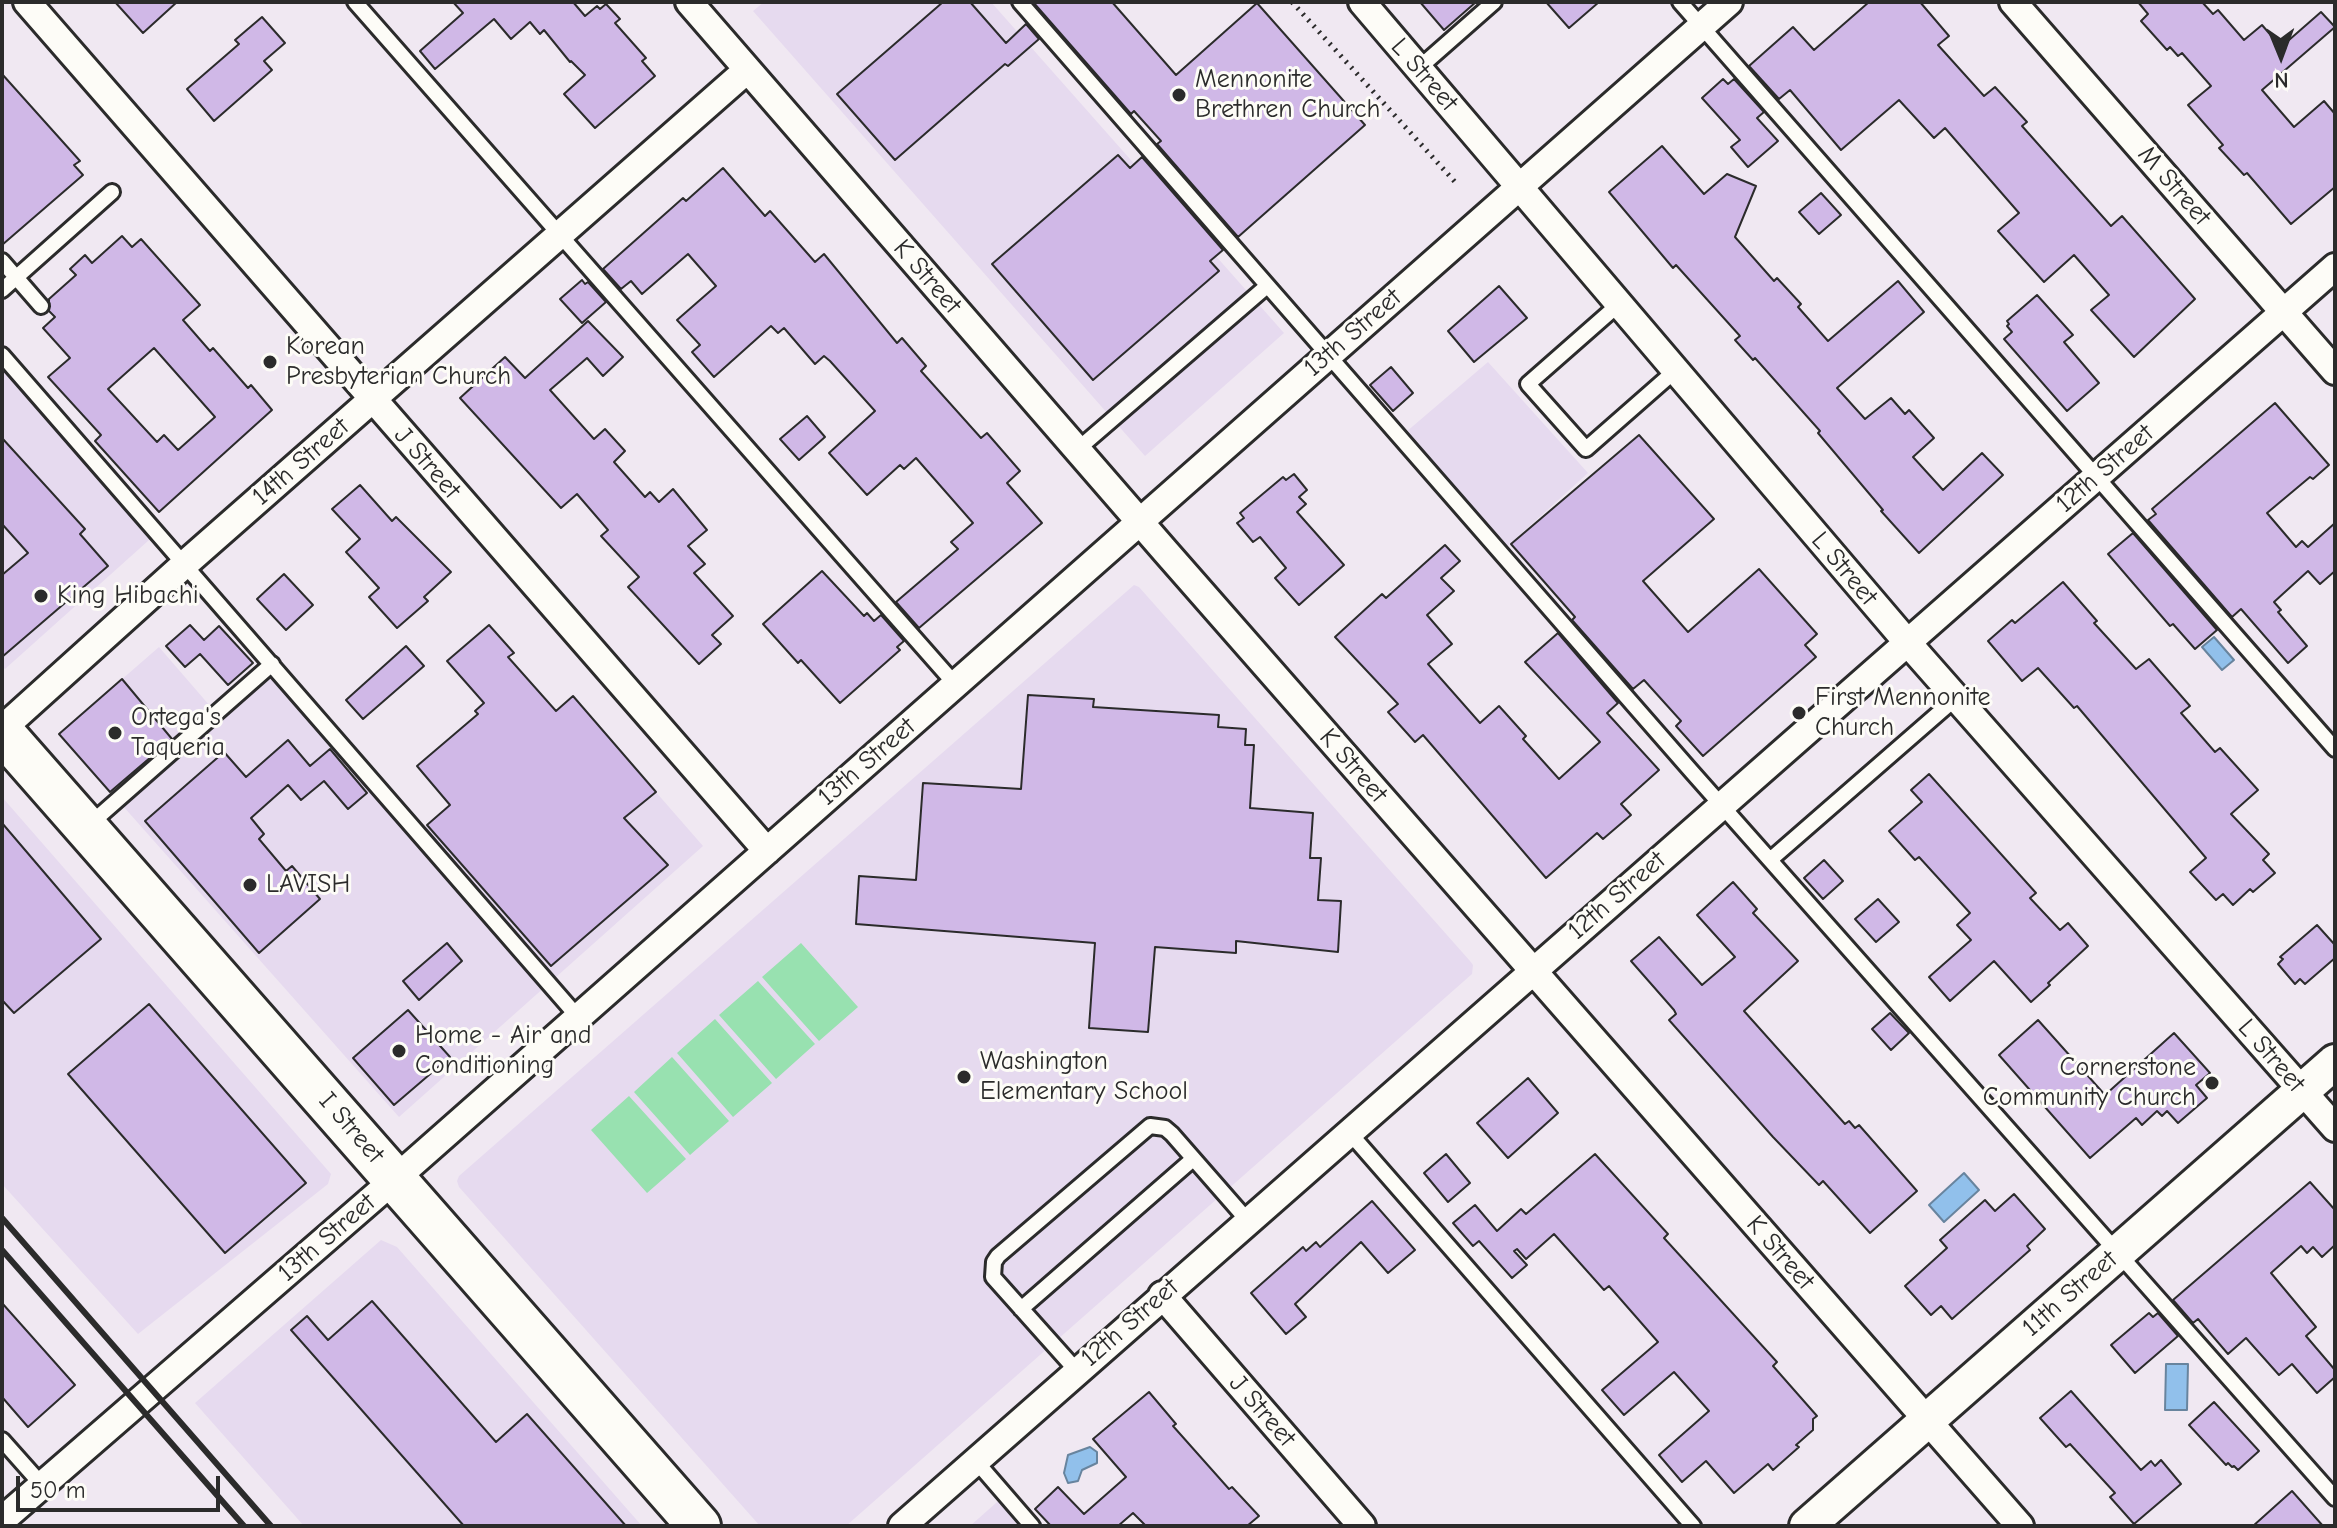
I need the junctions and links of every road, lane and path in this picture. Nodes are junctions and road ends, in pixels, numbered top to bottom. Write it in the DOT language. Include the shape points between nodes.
graph roads {
  1 [pos="27,2"];
  2 [pos="355,2"];
  3 [pos="689,2"];
  4 [pos="1020,2"];
  5 [pos="1292,2"];
  6 [pos="1494,2"];
  7 [pos="1680,2"];
  8 [pos="1729,2"];
  9 [pos="2013,2"];
  10 [pos="1374,6"];
  11 [pos="1701,27"];
  12 [pos="1419,68"];
  13 [pos="747,70"];
  14 [pos="1456,183"];
  15 [pos="1519,187"];
  16 [pos="112,192"];
  17 [pos="559,234"];
  18 [pos="2,261"];
  19 [pos="2335,267"];
  20 [pos="16,278"];
  21 [pos="1267,286"];
  22 [pos="2,290"];
  23 [pos="1619,304"];
  24 [pos="41,306"];
  25 [pos="2284,312"];
  26 [pos="2,355"];
  27 [pos="1327,356"];
  28 [pos="1676,370"];
  29 [pos="2335,371"];
  30 [pos="371,400"];
  31 [pos="1078,449"];
  32 [pos="2096,476"];
  33 [pos="1138,521"];
  34 [pos="185,564"];
  35 [pos="1907,642"];
  36 [pos="272,664"];
  37 [pos="955,684"];
  38 [pos="1956,698"];
  39 [pos="2,730"];
  40 [pos="2335,749"];
  41 [pos="1721,805"];
  42 [pos="86,827"];
  43 [pos="767,851"];
  44 [pos="1770,860"];
  45 [pos="1532,970"];
  46 [pos="577,1016"];
  47 [pos="2335,1062"];
  48 [pos="2302,1091"];
  49 [pos="2335,1128"];
  50 [pos="1348,1131"];
  51 [pos="1193,1159"];
  52 [pos="395,1179"];
  53 [pos="1248,1221"];
  54 [pos="2118,1251"];
  55 [pos="1162,1295"];
  56 [pos="1021,1309"];
  57 [pos="1076,1370"];
  58 [pos="1927,1420"];
  59 [pos="2,1440"];
  60 [pos="975,1460"];
  61 [pos="42,1485"];
  62 [pos="2335,1498"];
  63 [pos="2,1520"];
  64 [pos="699,1526"];
  65 [pos="902,1526"];
  66 [pos="1032,1526"];
  67 [pos="1362,1526"];
  68 [pos="1693,1526"];
  69 [pos="1807,1526"];
  70 [pos="2020,1526"];
  1 -- 30 [label="street, J Street"];
  2 -- 17 [label="lane"];
  3 -- 13 [label="street, K Street"];
  4 -- 21 [label="lane"];
  5 -- 14 [label="path"];
  6 -- 12 [label="lane"];
  7 -- 11 [label="lane"];
  8 -- 11 [label="street, 13th Street"];
  9 -- 25 [label="street, M Street"];
  10 -- 12 [label="street, L Street"];
  11 -- 15 [label="street, 13th Street"];
  11 -- 32 [label="lane"];
  12 -- 15 [label="street, L Street"];
  13 -- 17 [label="street, 14th Street"];
  13 -- 31 [label="street, K Street"];
  15 -- 23 [label="street, L Street"];
  15 -- 27 [label="street, 13th Street"];
  16 -- 20 [label="lane"];
  17 -- 30 [label="street, 14th Street"];
  17 -- 37 [label="lane"];
  18 -- 20 [label="lane"];
  19 -- 25 [label="street, 12th Street"];
  20 -- 22 [label="lane"];
  20 -- 24 [label="lane"];
  21 -- 27 [label="lane"];
  21 -- 31 [label="lane"];
  23 -- 28 [label="street, L Street"];
  23 -- 28 [label="lane" via="1528,384 1586,449"];
  25 -- 29 [label="street, M Street"];
  25 -- 32 [label="street, 12th Street"];
  26 -- 34 [label="lane"];
  27 -- 33 [label="street, 13th Street"];
  27 -- 41 [label="lane"];
  28 -- 35 [label="street, L Street"];
  30 -- 34 [label="street, 14th Street"];
  30 -- 43 [label="street, J Street"];
  31 -- 33 [label="street, K Street"];
  32 -- 35 [label="street, 12th Street"];
  32 -- 40 [label="lane"];
  33 -- 37 [label="street, 13th Street"];
  33 -- 45 [label="street, K Street"];
  34 -- 36 [label="lane"];
  34 -- 39 [label="street, 14th Street"];
  35 -- 38 [label="street, L Street"];
  35 -- 41 [label="street, 12th Street"];
  36 -- 42 [label="lane"];
  36 -- 46 [label="lane"];
  37 -- 43 [label="street, 13th Street"];
  38 -- 44 [label="lane"];
  38 -- 48 [label="street, L Street"];
  39 -- 42 [label="main road, I Street"];
  41 -- 44 [label="lane"];
  41 -- 45 [label="street, 12th Street"];
  42 -- 52 [label="main road, I Street"];
  43 -- 46 [label="street, 13th Street"];
  44 -- 54 [label="lane"];
  45 -- 50 [label="street, 12th Street"];
  45 -- 58 [label="street, K Street"];
  46 -- 52 [label="street, 13th Street"];
  47 -- 48 [label="street, 11th Street"];
  48 -- 49 [label="street, L Street"];
  48 -- 54 [label="street, 11th Street"];
  50 -- 53 [label="street, 12th Street"];
  50 -- 68 [label="lane"];
  51 -- 53 [label="lane"];
  51 -- 56 [label="lane"];
  51 -- 56 [label="lane" via="1165,1128 1150,1126 998,1256 993,1277"];
  52 -- 61 [label="street, 13th Street"];
  52 -- 64 [label="main road, I Street"];
  53 -- 55 [label="street, 12th Street"];
  54 -- 58 [label="street, 11th Street"];
  54 -- 62 [label="lane"];
  55 -- 57 [label="street, 12th Street"];
  55 -- 67 [label="street, J Street"];
  56 -- 57 [label="lane"];
  57 -- 60 [label="street, 12th Street"];
  58 -- 69 [label="street, 11th Street"];
  58 -- 70 [label="street, K Street"];
  59 -- 61 [label="lane"];
  60 -- 65 [label="street, 12th Street"];
  60 -- 66 [label="lane"];
  61 -- 63 [label="street, 13th Street"];
}
